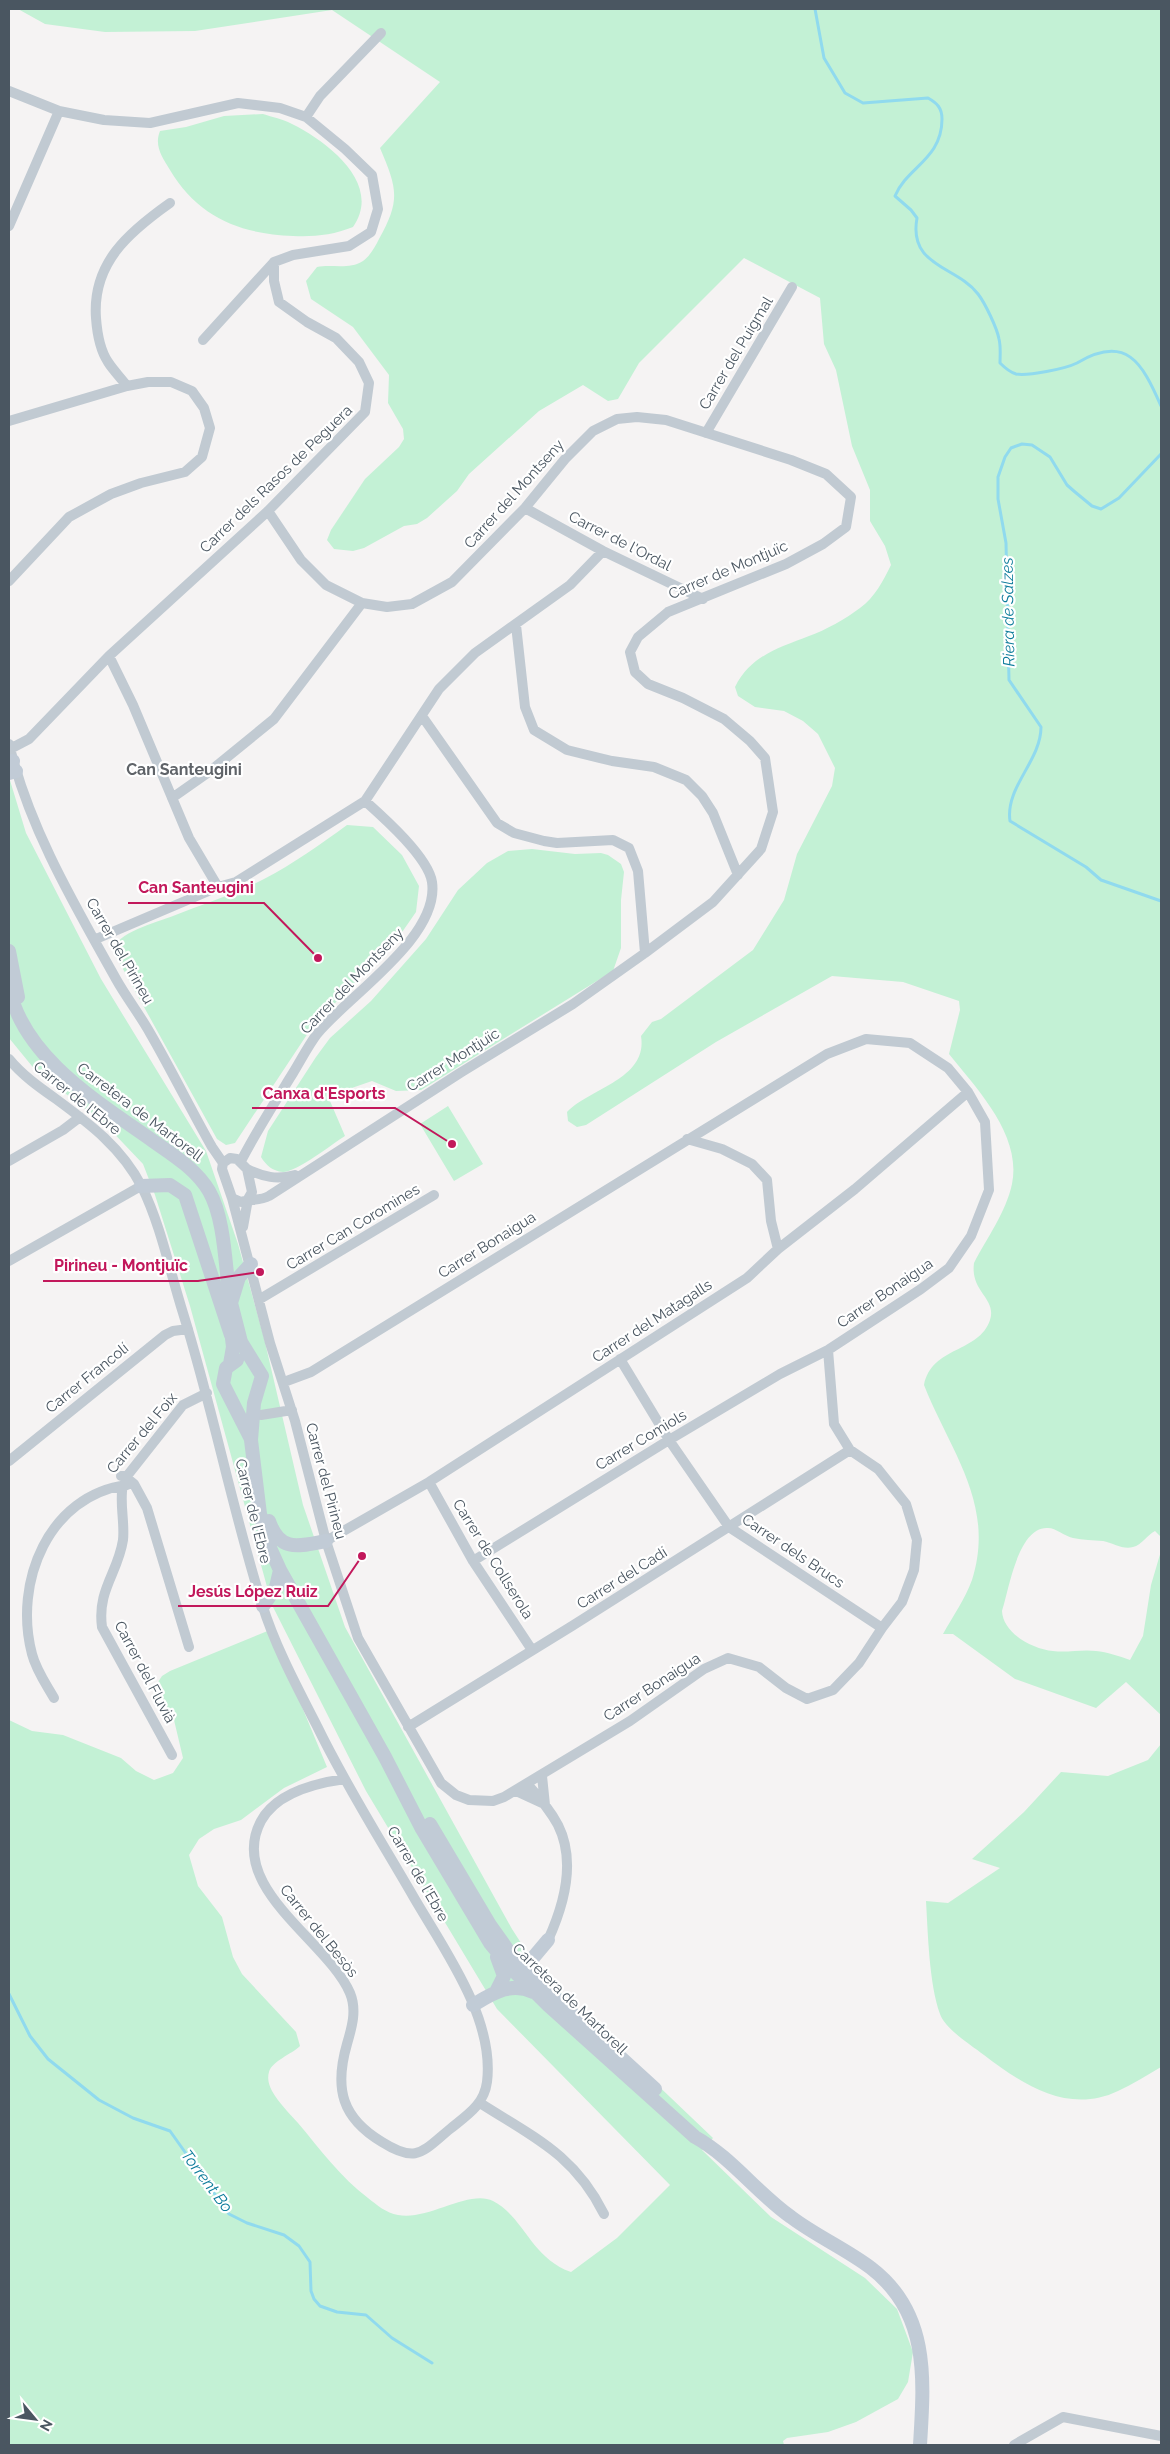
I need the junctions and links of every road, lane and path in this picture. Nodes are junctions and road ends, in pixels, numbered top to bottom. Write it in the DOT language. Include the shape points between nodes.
graph roads {
  1 [pos="381,33"];
  2 [pos="9,91"];
  3 [pos="59,111"];
  4 [pos="306,117"];
  5 [pos="170,203"];
  6 [pos="9,226"];
  7 [pos="274,262"];
  8 [pos="792,287"];
  9 [pos="203,340"];
  10 [pos="127,386"];
  11 [pos="9,421"];
  12 [pos="706,433"];
  13 [pos="526,508"];
  14 [pos="268,511"];
  15 [pos="603,551"];
  16 [pos="9,580"];
  17 [pos="703,599"];
  18 [pos="362,603"];
  19 [pos="516,625"];
  20 [pos="110,656"];
  21 [pos="422,716"];
  22 [pos="11,760"];
  23 [pos="172,798"];
  24 [pos="365,801"];
  25 [pos="738,875"];
  26 [pos="218,887"];
  27 [pos="96,939"];
  28 [pos="9,951"];
  29 [pos="645,953"];
  30 [pos="9,988"];
  31 [pos="24,1024"];
  32 [pos="9,1059"];
  33 [pos="968,1092"];
  34 [pos="80,1116"];
  35 [pos="687,1139"];
  36 [pos="9,1161"];
  37 [pos="224,1163"];
  38 [pos="244,1165"];
  39 [pos="305,1171"];
  40 [pos="141,1186"];
  41 [pos="434,1195"];
  42 [pos="232,1198"];
  43 [pos="248,1199"];
  44 [pos="243,1233"];
  45 [pos="778,1249"];
  46 [pos="9,1261"];
  47 [pos="251,1264"];
  48 [pos="260,1299"];
  49 [pos="231,1303"];
  50 [pos="188,1329"];
  51 [pos="232,1335"];
  52 [pos="828,1350"];
  53 [pos="620,1359"];
  54 [pos="252,1362"];
  55 [pos="230,1364"];
  56 [pos="284,1382"];
  57 [pos="259,1389"];
  58 [pos="207,1393"];
  59 [pos="229,1394"];
  60 [pos="292,1410"];
  61 [pos="261,1415"];
  62 [pos="252,1440"];
  63 [pos="669,1440"];
  64 [pos="850,1450"];
  65 [pos="9,1461"];
  66 [pos="125,1481"];
  67 [pos="429,1482"];
  68 [pos="257,1483"];
  69 [pos="730,1527"];
  70 [pos="326,1540"];
  71 [pos="473,1561"];
  72 [pos="280,1570"];
  73 [pos="263,1606"];
  74 [pos="882,1628"];
  75 [pos="189,1647"];
  76 [pos="532,1650"];
  77 [pos="54,1698"];
  78 [pos="408,1728"];
  79 [pos="172,1755"];
  80 [pos="385,1757"];
  81 [pos="542,1776"];
  82 [pos="345,1779"];
  83 [pos="528,1785"];
  84 [pos="516,1791"];
  85 [pos="545,1804"];
  86 [pos="548,1940"];
  87 [pos="493,1946"];
  88 [pos="533,1963"];
  89 [pos="538,1988"];
  90 [pos="497,1990"];
  91 [pos="473,2005"];
  92 [pos="548,2005"];
  93 [pos="480,2103"];
  94 [pos="709,2145"];
  95 [pos="604,2214"];
  96 [pos="1161,2436"];
  97 [pos="920,2445"];
  98 [pos="1014,2445"];
  1 -- 4 [label="street" via="320,96"];
  2 -- 3 [label="street"];
  3 -- 4 [label="street" via="104,120 150,123 238,103 280,108"];
  3 -- 6 [label="street"];
  4 -- 7 [label="street" via="372,175 378,209 371,232 348,246 293,254"];
  5 -- 10 [label="street" via="141,223 102,271 95,302 97,330 107,360"];
  7 -- 9 [label="street"];
  7 -- 14 [label="street, Carrer dels Rasos de Peguera" via="279,302 336,338 359,362 369,383 365,412"];
  8 -- 12 [label="street, Carrer del Puigmal"];
  10 -- 11 [label="street"];
  10 -- 16 [label="street" via="170,382 192,391 204,408 210,428 202,457 185,472 111,494 69,517"];
  12 -- 13 [label="street, Carrer del Montseny" via="666,420 637,416 617,419 593,431 565,459"];
  12 -- 17 [label="street, Carrer de Montjuïc" via="826,474 851,497 846,528 823,544 786,564"];
  13 -- 15 [label="street, Carrer de l'Ordal"];
  13 -- 18 [label="street, Carrer del Montseny" via="452,582 412,604 387,607"];
  14 -- 18 [label="street, Carrer del Montseny" via="315,576"];
  14 -- 20 [label="street, Carrer dels Rasos de Peguera"];
  15 -- 17 [label="street, Carrer de l'Ordal"];
  15 -- 19 [label="street" via="570,586"];
  17 -- 25 [label="street, Carrer de Montjuïc" via="668,612 638,637 630,652 635,672 648,684 724,719 765,758 773,812 761,849"];
  18 -- 23 [label="street" via="274,719"];
  19 -- 21 [label="street" via="475,653 439,689"];
  19 -- 25 [label="street" via="525,707 534,730 567,750 654,767 686,780 713,813"];
  20 -- 22 [label="street, Carrer dels Rasos de Peguera"];
  20 -- 23 [label="street"];
  21 -- 24 [label="street"];
  21 -- 29 [label="street" via="497,823 544,841 613,840 629,848 638,871"];
  22 -- 27 [label="street, Carrer del Pirineu" via="37,829"];
  23 -- 26 [label="street" via="189,838"];
  24 -- 26 [label="street" via="236,882"];
  24 -- 38 [label="street, Carrer del Montseny" via="420,859 432,880 432,902 417,934 317,1034 260,1124"];
  25 -- 29 [label="street, Carrer de Montjuïc" via="713,902"];
  26 -- 27 [label="street"];
  27 -- 37 [label="street, Carrer del Pirineu"];
  28 -- 31 [label="main road"];
  29 -- 39 [label="street, Carrer Montjuïc" via="573,1004"];
  30 -- 31 [label="main road, Carretera de Martorell" via="13,1008"];
  31 -- 49 [label="main road, Carretera de Martorell" via="63,1074 178,1159 203,1183 216,1211"];
  32 -- 34 [label="street, Carrer de l'Ebre" via="34,1083"];
  33 -- 35 [label="street, Carrer Bonaigua" via="948,1068 910,1043 866,1039 827,1054"];
  33 -- 45 [label="street, Carrer del Matagalls"];
  33 -- 52 [label="street, Carrer Bonaigua" via="985,1122 989,1151 989,1190 972,1236 949,1268 921,1290"];
  34 -- 36 [label="street" via="63,1130"];
  34 -- 40 [label="street, Carrer de l'Ebre" via="115,1148"];
  35 -- 45 [label="street" via="722,1149 752,1164 767,1180 771,1221"];
  35 -- 56 [label="street, Carrer Bonaigua" via="311,1372"];
  37 -- 38 [label="street" via="233,1158"];
  37 -- 42 [label="street, Carrer del Pirineu" via="222,1169"];
  38 -- 39 [label="street" via="260,1175 273,1178"];
  38 -- 43 [label="street, Carrer del Pirineu" via="252,1188"];
  39 -- 43 [label="street, Carrer Montjuïc" via="264,1199"];
  40 -- 46 [label="street"];
  40 -- 50 [label="street, Carrer de l'Ebre"];
  40 -- 51 [label="main road" via="170,1184 185,1195"];
  41 -- 48 [label="street, Carrer Can Coromines"];
  42 -- 43 [label="street" via="241,1202"];
  42 -- 44 [label="street, Carrer del Pirineu"];
  43 -- 44 [label="street, Carrer del Pirineu"];
  44 -- 47 [label="street, Carrer del Pirineu"];
  45 -- 53 [label="street, Carrer del Matagalls" via="747,1278"];
  47 -- 48 [label="street, Carrer del Pirineu"];
  47 -- 49 [label="main road" via="239,1277"];
  48 -- 56 [label="street, Carrer del Pirineu"];
  49 -- 51 [label="main road, Carretera de Martorell"];
  49 -- 54 [label="main road" via="241,1342"];
  50 -- 58 [label="street, Carrer de l'Ebre"];
  50 -- 65 [label="street, Carrer Francolí" via="165,1335"];
  51 -- 55 [label="main road, Carretera de Martorell"];
  52 -- 63 [label="street, Carrer Comiols" via="780,1374"];
  52 -- 64 [label="street, Carrer Bonaigua" via="834,1424"];
  53 -- 63 [label="street, Carrer dels Brucs"];
  53 -- 67 [label="street, Carrer del Matagalls"];
  54 -- 55 [label="main road" via="242,1359"];
  54 -- 57 [label="main road" via="258,1366 262,1376"];
  55 -- 59 [label="main road" via="223,1379"];
  56 -- 60 [label="street, Carrer del Pirineu"];
  57 -- 59 [label="main road" via="246,1398"];
  57 -- 62 [label="main road" via="254,1403"];
  58 -- 66 [label="street, Carrer del Foix" via="183,1405"];
  58 -- 73 [label="street, Carrer de l'Ebre"];
  59 -- 62 [label="main road"];
  60 -- 61 [label="street"];
  60 -- 70 [label="street, Carrer del Pirineu"];
  62 -- 68 [label="main road, Carretera de Martorell"];
  63 -- 69 [label="street, Carrer dels Brucs"];
  63 -- 71 [label="street, Carrer Comiols"];
  64 -- 69 [label="street, Carrer del Cadí"];
  64 -- 74 [label="street, Carrer Bonaigua" via="878,1469 906,1504 917,1540 914,1570 902,1602"];
  66 -- 75 [label="street" via="141,1494 147,1508"];
  66 -- 77 [label="street, Carrer del Foix" via="86,1498 69,1512 47,1537 38,1554 30,1592 28,1633 37,1667"];
  66 -- 79 [label="street, Carrer del Fluvià" via="121,1493 124,1516 122,1542 103,1594 100,1609 102,1626"];
  67 -- 70 [label="street, Carrer del Matagalls"];
  67 -- 71 [label="street, Carrer de Collserola"];
  68 -- 70 [label="main road" via="272,1528 280,1540 293,1546"];
  68 -- 72 [label="main road, Carretera de Martorell" via="262,1524"];
  69 -- 74 [label="street, Carrer dels Brucs"];
  69 -- 76 [label="street, Carrer del Cadí"];
  70 -- 78 [label="street, Carrer del Pirineu" via="358,1638"];
  71 -- 76 [label="street, Carrer de Collserola"];
  72 -- 73 [label="main road" via="276,1587"];
  72 -- 80 [label="main road, Carretera de Martorell"];
  73 -- 82 [label="street, Carrer de l'Ebre" via="315,1723"];
  74 -- 81 [label="street, Carrer Bonaigua" via="859,1663 832,1690 807,1698 786,1688 759,1667 728,1658 704,1669"];
  76 -- 78 [label="street, Carrer del Cadí"];
  78 -- 84 [label="street, Carrer del Pirineu" via="441,1783 456,1795 469,1800 493,1801"];
  80 -- 87 [label="main road, Carretera de Martorell" via="414,1815"];
  80 -- 88 [label="main road" via="490,1925 510,1952"];
  81 -- 83 [label="street, Carrer Bonaigua"];
  81 -- 85 [label="street"];
  82 -- 91 [label="street, Carrer de l'Ebre"];
  82 -- 93 [label="street, Carrer del Besòs" via="308,1787 276,1805 260,1823 255,1846 258,1871 268,1892 345,1983 351,1996 353,2018 340,2077 346,2109 367,2132 399,2152 411,2155 425,2149"];
  83 -- 84 [label="street, Carrer Bonaigua"];
  83 -- 85 [label="street"];
  84 -- 85 [label="street"];
  85 -- 86 [label="street" via="559,1826 566,1858 565,1892"];
  86 -- 88 [label="main road"];
  87 -- 88 [label="main road" via="509,1962"];
  87 -- 89 [label="main road, Carretera de Martorell"];
  87 -- 90 [label="main road" via="503,1971 503,1980"];
  88 -- 89 [label="main road"];
  88 -- 92 [label="main road" via="529,1979"];
  89 -- 90 [label="main road"];
  89 -- 92 [label="main road, Carretera de Martorell"];
  89 -- 94 [label="main road" via="634,2069"];
  90 -- 91 [label="main road"];
  91 -- 93 [label="street, Carrer de l'Ebre" via="488,2053 488,2076"];
  92 -- 94 [label="main road, Carretera de Martorell" via="695,2138"];
  93 -- 95 [label="street" via="557,2152 592,2190"];
  94 -- 97 [label="main road, Carretera de Martorell" via="790,2217 871,2268 900,2300 917,2337 922,2360"];
  96 -- 98 [label="street" via="1063,2417"];
}
